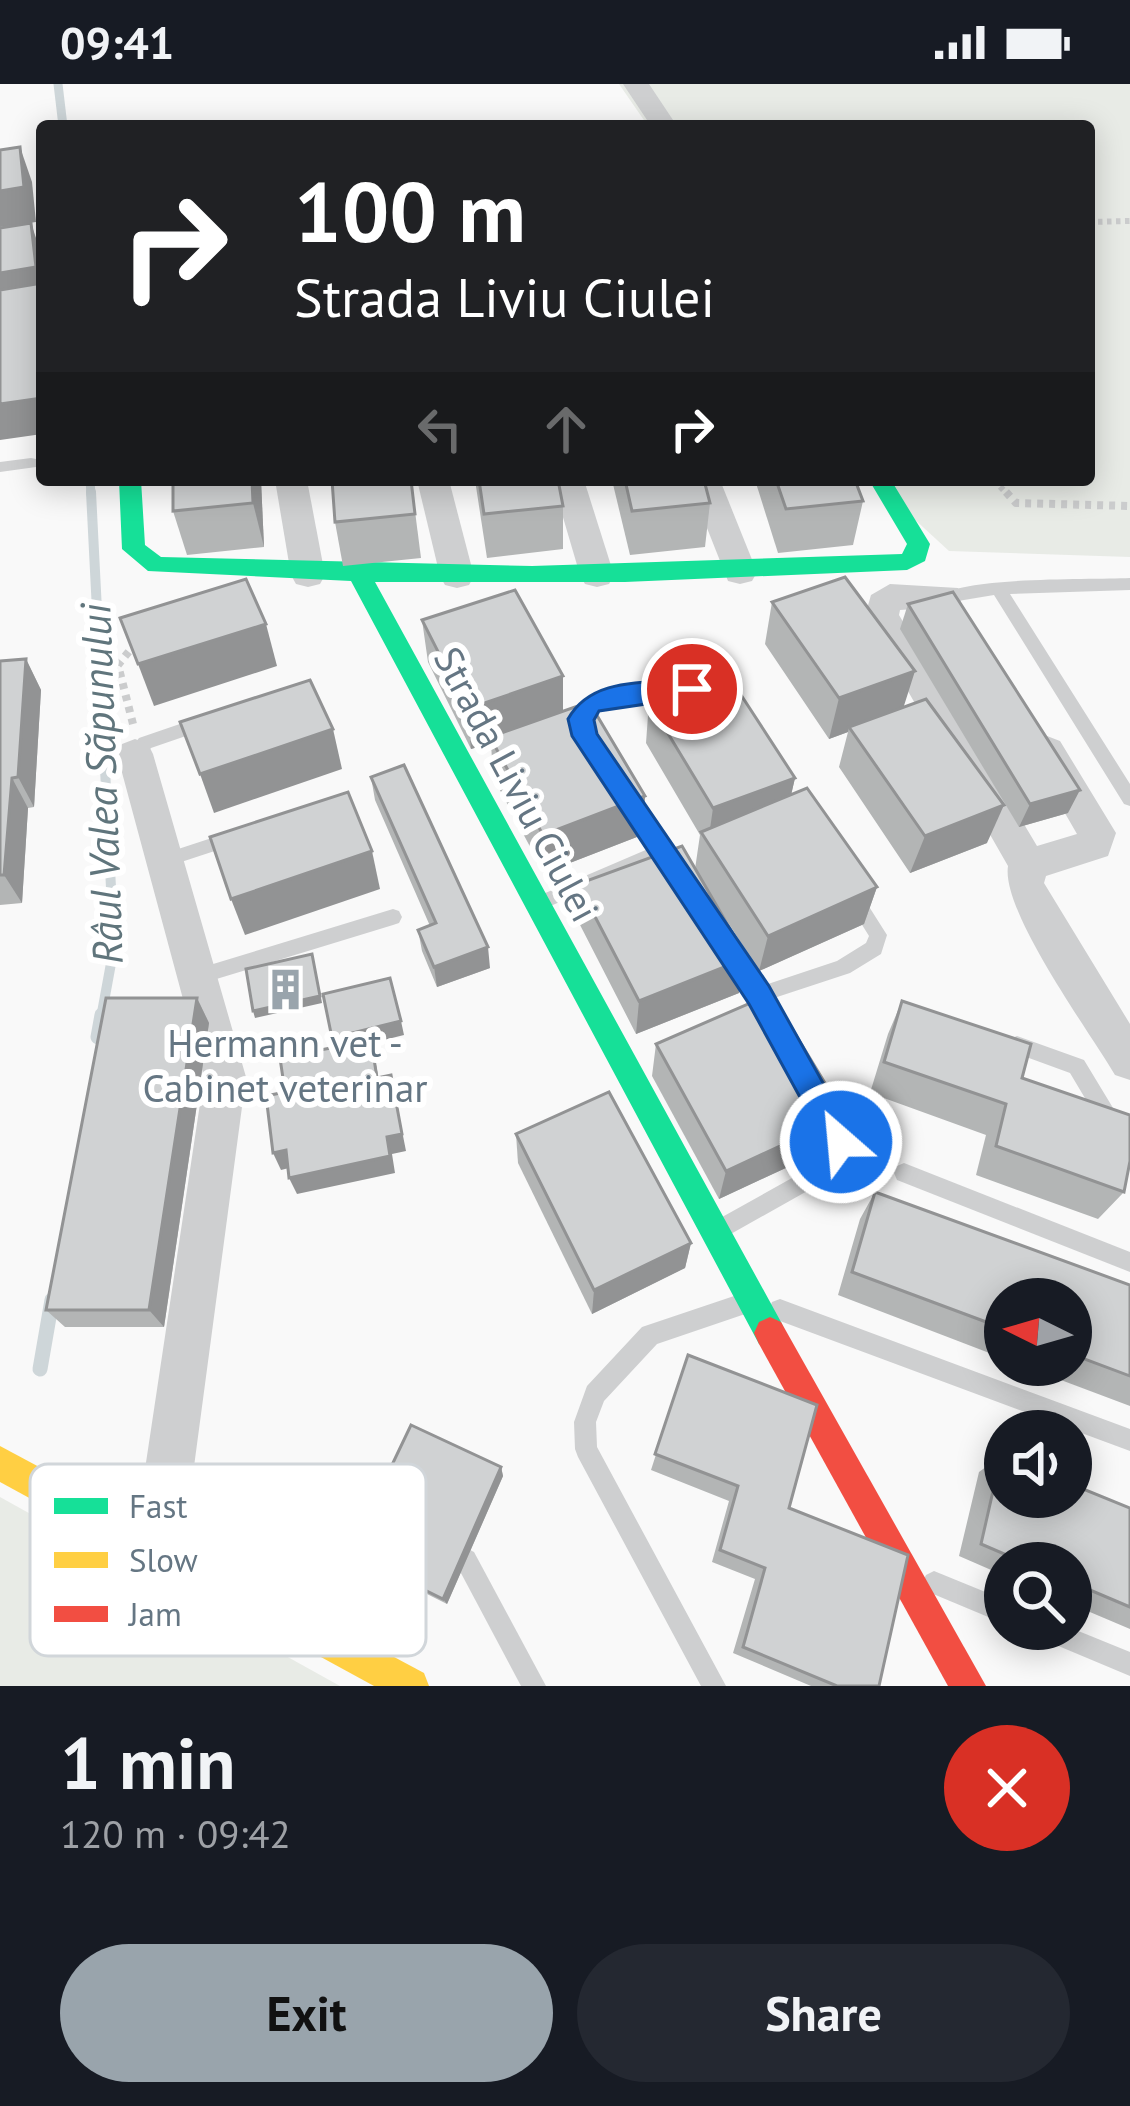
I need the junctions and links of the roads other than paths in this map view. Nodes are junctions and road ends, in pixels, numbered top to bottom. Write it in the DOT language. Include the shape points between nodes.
graph roads {
  1 [pos="636,84"];
  2 [pos="660,120"];
  3 [pos="31,463"];
  4 [pos="0,467"];
  5 [pos="130,486"];
  6 [pos="292,486"];
  7 [pos="434,486"];
  8 [pos="570,486"];
  9 [pos="706,486"];
  10 [pos="884,486"];
  11 [pos="740,572"];
  12 [pos="308,575"];
  13 [pos="597,575"];
  14 [pos="360,576"];
  15 [pos="457,576"];
  16 [pos="1130,584"];
  17 [pos="998,589"];
  18 [pos="943,592"];
  19 [pos="970,634"];
  20 [pos="722,704"];
  21 [pos="226,715"];
  22 [pos="1030,726"];
  23 [pos="585,736"];
  24 [pos="137,750"];
  25 [pos="622,794"];
  26 [pos="1130,799"];
  27 [pos="256,830"];
  28 [pos="659,852"];
  29 [pos="166,860"];
  30 [pos="1028,865"];
  31 [pos="843,881"];
  32 [pos="684,888"];
  33 [pos="537,904"];
  34 [pos="393,917"];
  35 [pos="722,942"];
  36 [pos="200,976"];
  37 [pos="759,995"];
  38 [pos="784,1037"];
  39 [pos="1017,1045"];
  40 [pos="1130,1061"];
  41 [pos="820,1099"];
  42 [pos="1130,1155"];
  43 [pos="904,1174"];
  44 [pos="714,1233"];
  45 [pos="1130,1262"];
  46 [pos="754,1300"];
  47 [pos="1130,1439"];
  48 [pos="0,1463"];
  49 [pos="181,1464"];
  50 [pos="30,1479"];
  51 [pos="466,1560"];
  52 [pos="902,1570"];
  53 [pos="984,1603"];
  54 [pos="1092,1648"];
  55 [pos="347,1656"];
  56 [pos="1130,1664"];
  57 [pos="393,1682"];
  58 [pos="534,1686"];
  59 [pos="714,1686"];
  60 [pos="968,1686"];
  1 -- 2 [label="street"];
  3 -- 4 [label="lane"];
  5 -- 12 [label="street" via="134,549 143,558 169,568"];
  6 -- 12 [label="street"];
  7 -- 15 [label="street"];
  8 -- 13 [label="street"];
  9 -- 11 [label="street"];
  10 -- 11 [label="street" via="919,544 917,555 894,564"];
  11 -- 13 [label="street"];
  12 -- 14 [label="street"];
  13 -- 15 [label="street"];
  14 -- 15 [label="street"];
  14 -- 33 [label="street, Strada Liviu Ciulei"];
  16 -- 17 [label="lane"];
  17 -- 18 [label="lane"];
  17 -- 26 [label="lane"];
  18 -- 19 [label="street"];
  18 -- 30 [label="street" via="890,597 882,616"];
  20 -- 23 [label="lane" via="692,689 604,698 581,719"];
  21 -- 24 [label="lane"];
  22 -- 30 [label="street" via="1096,833 1094,845"];
  24 -- 29 [label="street"];
  25 -- 28 [label="lane"];
  27 -- 29 [label="lane"];
  28 -- 32 [label="lane"];
  28 -- 33 [label="lane"];
  29 -- 36 [label="street"];
  30 -- 40 [label="street" via="1031,902"];
  31 -- 37 [label="lane" via="878,935 874,948 844,967"];
  33 -- 44 [label="street, Strada Liviu Ciulei"];
  34 -- 36 [label="lane"];
  35 -- 37 [label="lane"];
  36 -- 49 [label="street" via="224,1077"];
  37 -- 38 [label="lane"];
  39 -- 42 [label="lane" via="1077,1066"];
  41 -- 44 [label="lane" via="841,1142 834,1165"];
  43 -- 45 [label="lane"];
  44 -- 46 [label="street, Strada Liviu Ciulei"];
  46 -- 47 [label="lane"];
  46 -- 52 [label="street, Strada Liviu Ciulei"];
  46 -- 59 [label="lane" via="650,1335 595,1394 585,1422 586,1449"];
  48 -- 50 [label="street"];
  51 -- 58 [label="lane"];
  52 -- 53 [label="lane"];
  52 -- 60 [label="street, Strada Liviu Ciulei"];
  54 -- 56 [label="lane"];
  55 -- 57 [label="street"];
}
